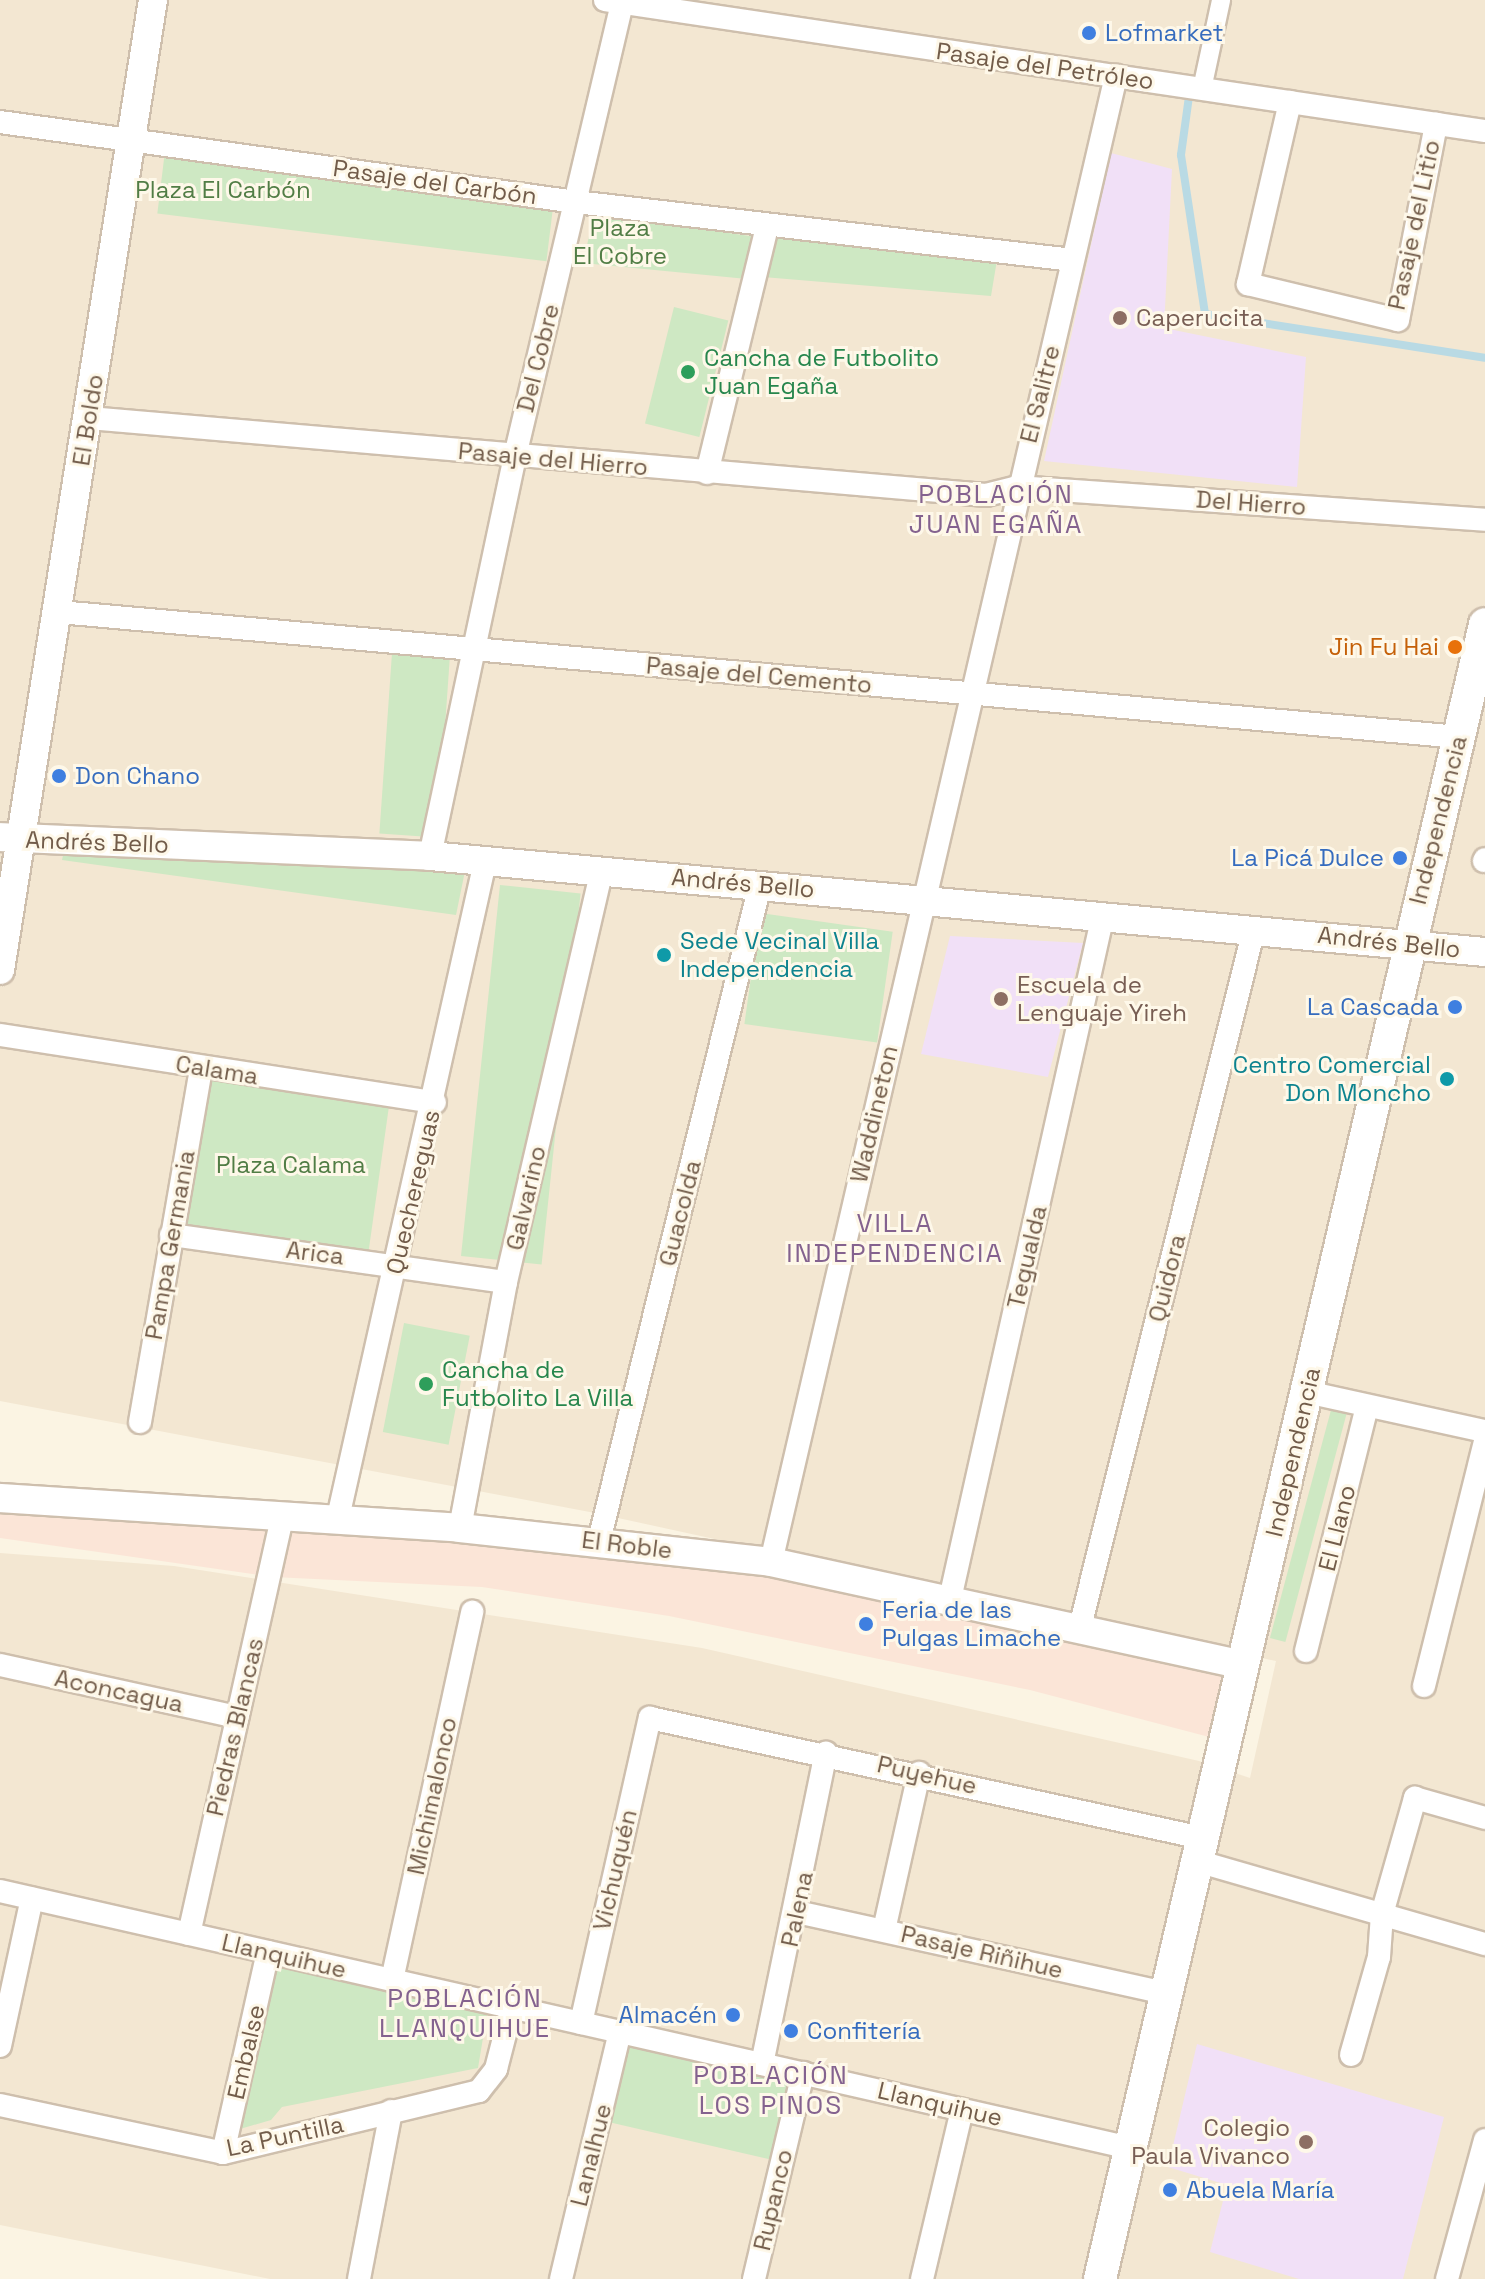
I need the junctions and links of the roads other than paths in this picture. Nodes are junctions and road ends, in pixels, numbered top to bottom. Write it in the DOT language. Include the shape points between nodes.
graph roads {
  1 [pos="153,0"];
  2 [pos="1221,0"];
  3 [pos="613,1"];
  4 [pos="1116,76"];
  5 [pos="1194,88"];
  6 [pos="1290,102"];
  7 [pos="0,122"];
  8 [pos="1436,124"];
  9 [pos="1485,131"];
  10 [pos="132,139"];
  11 [pos="576,202"];
  12 [pos="767,226"];
  13 [pos="1073,260"];
  14 [pos="89,418"];
  15 [pos="515,456"];
  16 [pos="707,473"];
  17 [pos="1017,487"];
  18 [pos="1485,520"];
  19 [pos="59,612"];
  20 [pos="1485,624"];
  21 [pos="472,649"];
  22 [pos="1478,687"];
  23 [pos="973,694"];
  24 [pos="1459,737"];
  25 [pos="12,838"];
  26 [pos="430,856"];
  27 [pos="485,862"];
  28 [pos="602,871"];
  29 [pos="760,885"];
  30 [pos="923,899"];
  31 [pos="1103,915"];
  32 [pos="1254,929"];
  33 [pos="1408,942"];
  34 [pos="1485,952"];
  35 [pos="0,970"];
  36 [pos="0,1035"];
  37 [pos="201,1068"];
  38 [pos="435,1102"];
  39 [pos="171,1235"];
  40 [pos="396,1263"];
  41 [pos="506,1282"];
  42 [pos="1307,1392"];
  43 [pos="1367,1406"];
  44 [pos="140,1422"];
  45 [pos="1485,1431"];
  46 [pos="1485,1442"];
  47 [pos="0,1498"];
  48 [pos="282,1519"];
  49 [pos="337,1522"];
  50 [pos="460,1528"];
  51 [pos="599,1541"];
  52 [pos="771,1562"];
  53 [pos="950,1599"];
  54 [pos="472,1612"];
  55 [pos="1080,1627"];
  56 [pos="1306,1651"];
  57 [pos="0,1665"];
  58 [pos="1243,1665"];
  59 [pos="1424,1686"];
  60 [pos="237,1717"];
  61 [pos="650,1718"];
  62 [pos="826,1752"];
  63 [pos="919,1773"];
  64 [pos="1485,1818"];
  65 [pos="1200,1850"];
  66 [pos="0,1891"];
  67 [pos="32,1898"];
  68 [pos="797,1912"];
  69 [pos="1382,1914"];
  70 [pos="884,1930"];
  71 [pos="189,1934"];
  72 [pos="1485,1944"];
  73 [pos="268,1952"];
  74 [pos="392,1980"];
  75 [pos="1166,1993"];
  76 [pos="512,2007"];
  77 [pos="581,2023"];
  78 [pos="620,2032"];
  79 [pos="0,2046"];
  80 [pos="1351,2055"];
  81 [pos="762,2064"];
  82 [pos="803,2073"];
  83 [pos="0,2105"];
  84 [pos="962,2110"];
  85 [pos="391,2111"];
  86 [pos="1485,2140"];
  87 [pos="1130,2148"];
  88 [pos="223,2153"];
  89 [pos="359,2279"];
  90 [pos="561,2279"];
  91 [pos="754,2279"];
  92 [pos="922,2279"];
  93 [pos="1100,2279"];
  94 [pos="1447,2279"];
  1 -- 10 [label="street, El Boldo"];
  2 -- 5 [label="street"];
  3 -- 4 [label="street, Pasaje del Petróleo"];
  3 -- 11 [label="street, Del Cobre"];
  4 -- 5 [label="street, Pasaje del Petróleo"];
  4 -- 13 [label="street, El Salitre"];
  5 -- 6 [label="street, Pasaje del Petróleo"];
  6 -- 8 [label="street, Pasaje del Petróleo"];
  6 -- 8 [label="street, Pasaje del Litio" via="1248,284 1398,320"];
  7 -- 10 [label="street, Pasaje del Carbón"];
  8 -- 9 [label="street, Pasaje del Petróleo"];
  10 -- 11 [label="street, Pasaje del Carbón"];
  10 -- 14 [label="street, El Boldo"];
  11 -- 12 [label="street, Pasaje del Carbón"];
  11 -- 15 [label="street, Del Cobre"];
  12 -- 13 [label="street, Pasaje del Carbón"];
  12 -- 16 [label="street"];
  13 -- 17 [label="street, El Salitre"];
  14 -- 15 [label="street, Pasaje del Hierro"];
  14 -- 19 [label="street, El Boldo"];
  15 -- 16 [label="street, Pasaje del Hierro"];
  15 -- 21 [label="street, Del Cobre"];
  16 -- 17 [label="street, Pasaje del Hierro" via="986,495"];
  17 -- 18 [label="street, Del Hierro"];
  17 -- 23 [label="street, El Salitre"];
  19 -- 21 [label="street, Pasaje del Cemento"];
  19 -- 25 [label="street, El Boldo"];
  20 -- 22 [label="main road, Independencia"];
  21 -- 23 [label="street, Pasaje del Cemento"];
  21 -- 26 [label="street, Del Cobre"];
  22 -- 24 [label="main road, Independencia"];
  23 -- 24 [label="street, Pasaje del Cemento"];
  23 -- 30 [label="street, El Salitre"];
  24 -- 33 [label="main road, Independencia"];
  25 -- 26 [label="street, Andrés Bello"];
  25 -- 35 [label="street, El Boldo"];
  26 -- 27 [label="street, Andrés Bello"];
  27 -- 28 [label="street, Andrés Bello"];
  27 -- 38 [label="street, Quechereguas"];
  28 -- 29 [label="street, Andrés Bello"];
  28 -- 41 [label="street, Galvarino"];
  29 -- 30 [label="street, Andrés Bello"];
  29 -- 51 [label="street, Guacolda"];
  30 -- 31 [label="street, Andrés Bello"];
  30 -- 52 [label="street, Waddineton"];
  31 -- 32 [label="street, Andrés Bello"];
  31 -- 53 [label="street, Tegualda"];
  32 -- 33 [label="street, Andrés Bello"];
  32 -- 55 [label="street, Quidora"];
  33 -- 34 [label="street, Andrés Bello"];
  33 -- 42 [label="main road, Independencia"];
  36 -- 37 [label="street, Calama"];
  37 -- 38 [label="street, Calama"];
  37 -- 39 [label="street, Pampa Germania"];
  38 -- 40 [label="street, Quechereguas"];
  39 -- 40 [label="street, Arica"];
  39 -- 44 [label="street, Pampa Germania"];
  40 -- 41 [label="street, Arica"];
  40 -- 49 [label="street, Quechereguas"];
  41 -- 50 [label="street, Galvarino"];
  42 -- 43 [label="street"];
  42 -- 58 [label="main road, Independencia"];
  43 -- 45 [label="street"];
  43 -- 56 [label="street, El Llano"];
  46 -- 59 [label="street"];
  47 -- 48 [label="street, El Roble"];
  48 -- 49 [label="street, El Roble"];
  48 -- 60 [label="street, Piedras Blancas"];
  49 -- 50 [label="street, El Roble"];
  50 -- 51 [label="street, El Roble"];
  51 -- 52 [label="street, El Roble"];
  52 -- 53 [label="street, El Roble"];
  53 -- 55 [label="street, El Roble"];
  54 -- 74 [label="street, Michimalonco"];
  55 -- 58 [label="street, El Roble"];
  57 -- 60 [label="street, Aconcagua"];
  58 -- 65 [label="main road, Independencia"];
  60 -- 71 [label="street, Piedras Blancas"];
  61 -- 62 [label="street, Puyehue"];
  61 -- 77 [label="street, Vichuquén"];
  62 -- 63 [label="street, Puyehue"];
  62 -- 68 [label="street, Palena"];
  63 -- 65 [label="street, Puyehue"];
  63 -- 70 [label="street"];
  64 -- 69 [label="street" via="1415,1798"];
  65 -- 69 [label="street, Puyehue"];
  65 -- 75 [label="main road, Independencia"];
  66 -- 67 [label="street, Llanquihue"];
  67 -- 71 [label="street, Llanquihue"];
  67 -- 79 [label="street"];
  68 -- 70 [label="street, Pasaje Riñihue"];
  68 -- 81 [label="street, Palena"];
  69 -- 72 [label="street, Puyehue"];
  69 -- 80 [label="street" via="1379,1957"];
  70 -- 75 [label="street, Pasaje Riñihue"];
  71 -- 73 [label="street, Llanquihue"];
  73 -- 74 [label="street, Llanquihue"];
  73 -- 88 [label="street, Embalse"];
  74 -- 76 [label="street, Llanquihue"];
  75 -- 87 [label="main road, Independencia"];
  76 -- 77 [label="street, Llanquihue"];
  76 -- 85 [label="street, La Puntilla" via="490,2082 479,2091"];
  77 -- 78 [label="street, Llanquihue"];
  78 -- 81 [label="street, Llanquihue"];
  78 -- 90 [label="street, Lanalhue"];
  81 -- 82 [label="street, Llanquihue"];
  82 -- 84 [label="street, Llanquihue"];
  82 -- 91 [label="street, Rupanco"];
  83 -- 88 [label="street, La Puntilla"];
  84 -- 87 [label="street, Llanquihue"];
  84 -- 92 [label="street"];
  85 -- 88 [label="street, La Puntilla"];
  85 -- 89 [label="street"];
  86 -- 94 [label="street"];
  87 -- 93 [label="main road, Independencia"];
}
